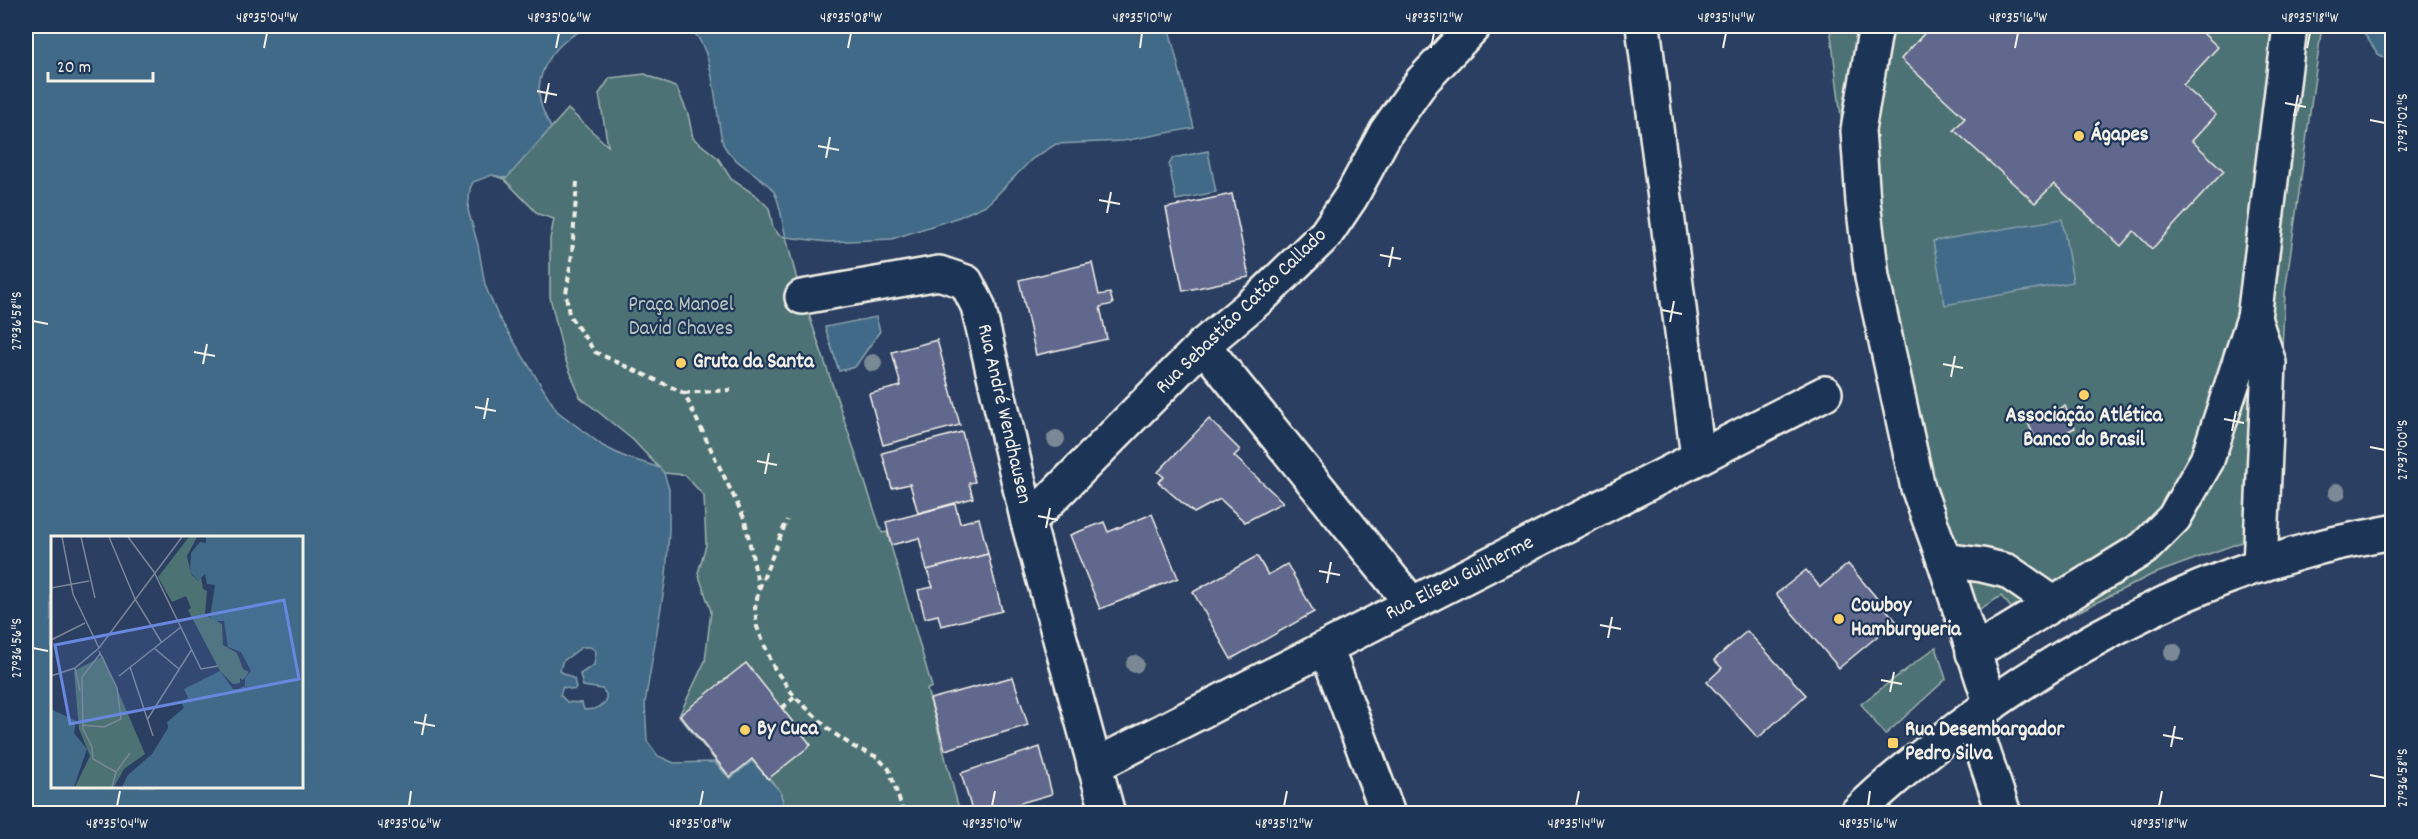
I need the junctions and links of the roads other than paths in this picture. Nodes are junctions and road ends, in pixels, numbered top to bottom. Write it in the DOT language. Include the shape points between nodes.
graph roads {
  1 [pos="1474,26"];
  2 [pos="1643,26"];
  3 [pos="1876,26"];
  4 [pos="2290,26"];
  5 [pos="802,297"];
  6 [pos="2253,318"];
  7 [pos="1203,345"];
  8 [pos="1825,393"];
  9 [pos="1698,457"];
  10 [pos="1028,522"];
  11 [pos="2392,532"];
  12 [pos="1944,560"];
  13 [pos="2260,566"];
  14 [pos="2053,603"];
  15 [pos="1412,604"];
  16 [pos="1326,648"];
  17 [pos="1973,652"];
  18 [pos="1981,712"];
  19 [pos="1094,766"];
  20 [pos="1107,813"];
  21 [pos="1388,813"];
  22 [pos="1856,813"];
  23 [pos="2004,813"];
  1 -- 7 [label="street, Rua Sebastião Catão Callado" via="1422,81 1386,132 1326,234 1262,296"];
  2 -- 9 [label="street"];
  3 -- 12 [label="street" via="1858,130 1872,277 1918,488"];
  4 -- 6 [label="street"];
  5 -- 10 [label="street, Rua André Wendhausen" via="939,273 966,282 978,306"];
  6 -- 13 [label="street" via="2270,363"];
  6 -- 14 [label="street" via="2207,460 2174,518 2144,548"];
  7 -- 10 [label="street, Rua Sebastião Catão Callado"];
  7 -- 15 [label="street"];
  8 -- 9 [label="street, Rua Eliseu Guilherme"];
  9 -- 15 [label="street, Rua Eliseu Guilherme"];
  10 -- 19 [label="street, Rua André Wendhausen"];
  11 -- 13 [label="street" via="2317,548"];
  12 -- 14 [label="street" via="2007,571"];
  12 -- 17 [label="street"];
  13 -- 18 [label="street" via="2114,627"];
  14 -- 17 [label="street"];
  15 -- 16 [label="street, Rua Eliseu Guilherme"];
  16 -- 19 [label="street, Rua Eliseu Guilherme"];
  16 -- 21 [label="street"];
  17 -- 18 [label="street"];
  18 -- 22 [label="street" via="1914,762"];
  18 -- 23 [label="street"];
  19 -- 20 [label="street, Rua André Wendhausen"];
}
